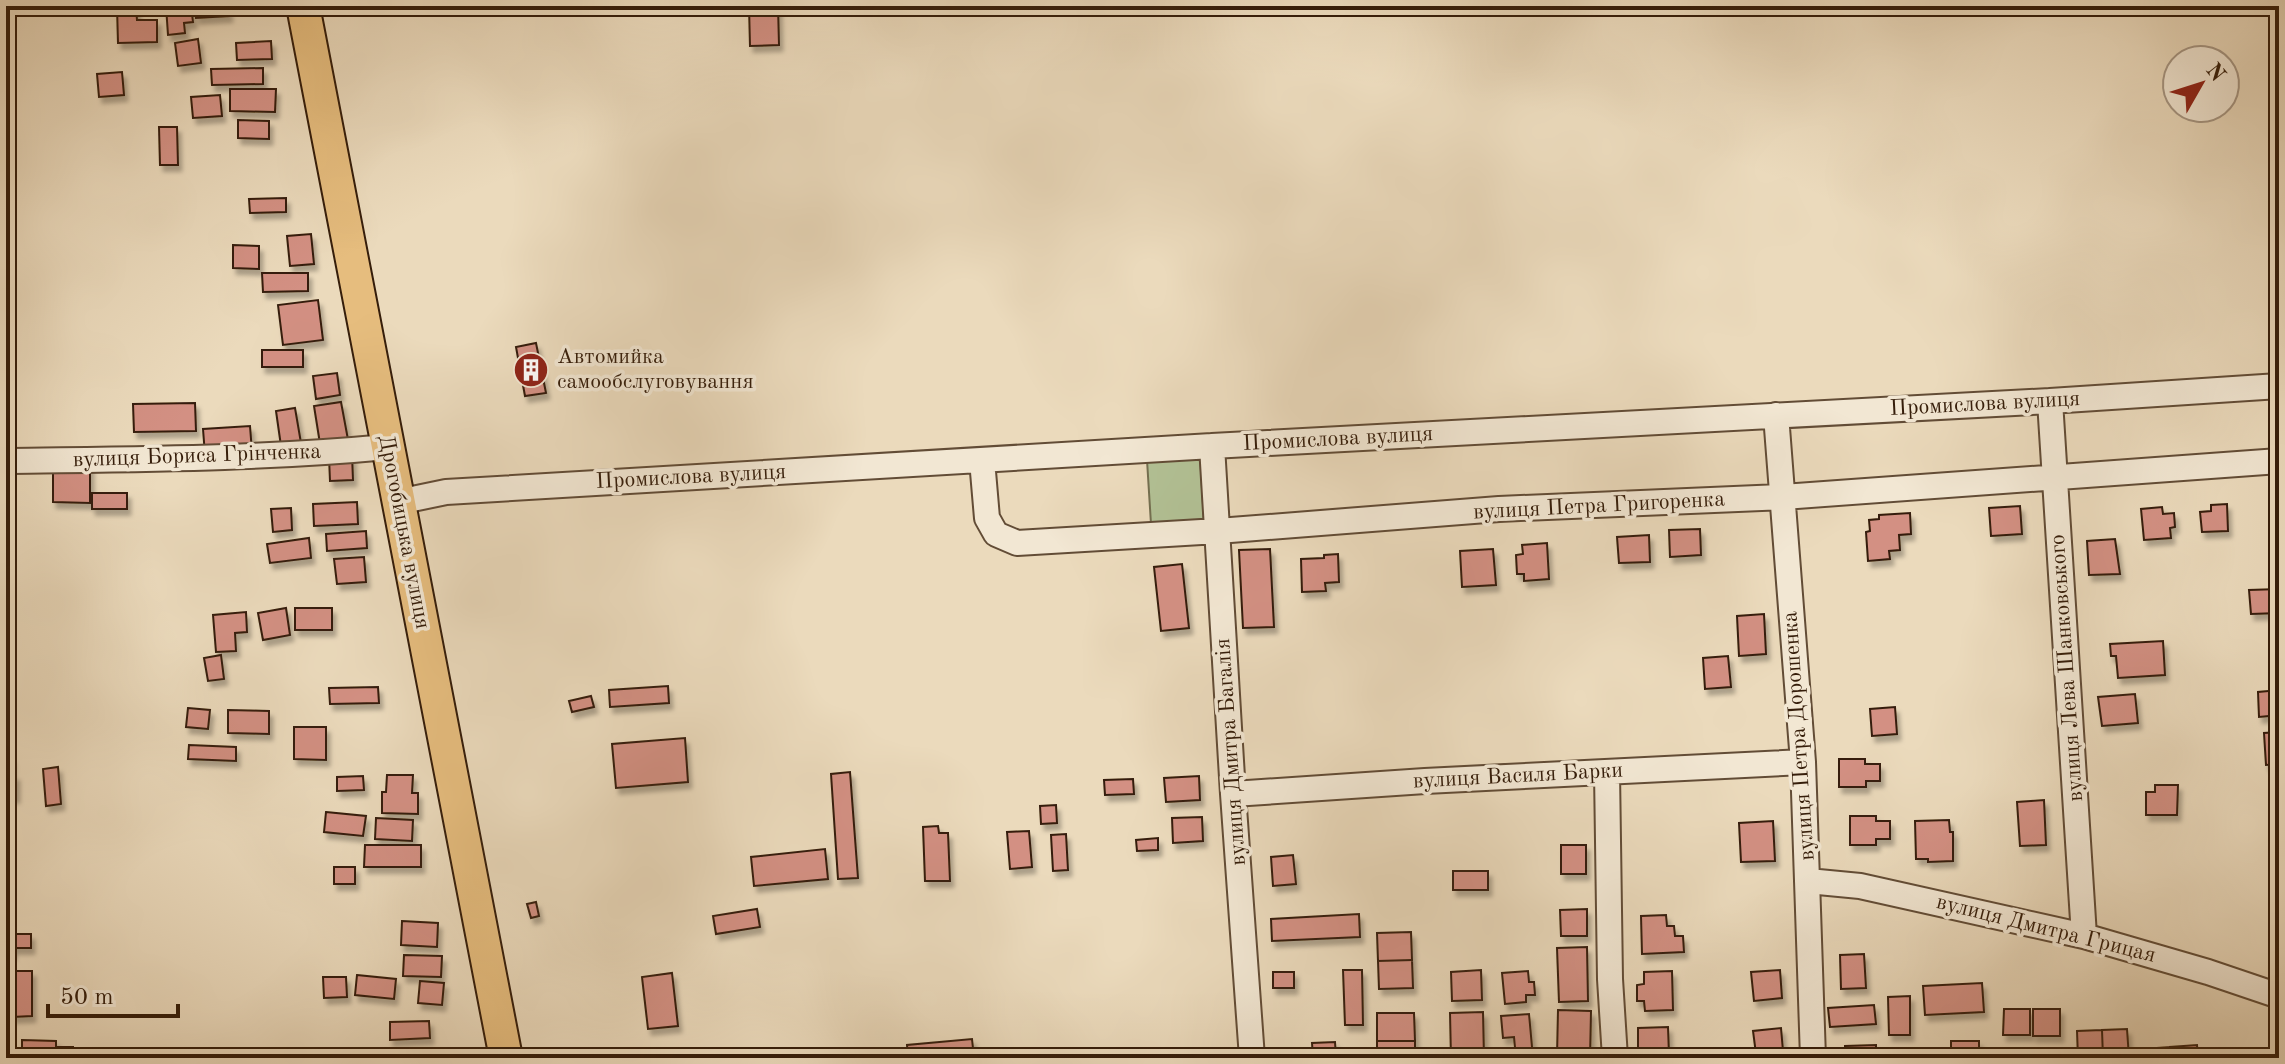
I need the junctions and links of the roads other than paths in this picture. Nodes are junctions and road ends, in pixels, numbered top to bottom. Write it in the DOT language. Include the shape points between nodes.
graph roads {
  1 [pos="303,6"];
  2 [pos="2279,386"];
  3 [pos="2050,401"];
  4 [pos="1776,415"];
  5 [pos="1212,446"];
  6 [pos="387,447"];
  7 [pos="982,460"];
  8 [pos="6,461"];
  9 [pos="2279,461"];
  10 [pos="2054,476"];
  11 [pos="1783,497"];
  12 [pos="398,502"];
  13 [pos="1218,531"];
  14 [pos="1803,762"];
  15 [pos="1607,772"];
  16 [pos="1233,794"];
  17 [pos="1808,881"];
  18 [pos="2084,936"];
  19 [pos="2279,996"];
  20 [pos="506,1058"];
  21 [pos="1252,1058"];
  22 [pos="1615,1058"];
  23 [pos="1813,1058"];
  1 -- 6 [label="main road, Дрогобицька вулиця"];
  2 -- 3 [label="street, Промислова вулиця"];
  3 -- 4 [label="street, Промислова вулиця"];
  3 -- 10 [label="street, вулиця Лева Шанковського"];
  4 -- 5 [label="street, Промислова вулиця"];
  4 -- 11 [label="street, вулиця Петра Дорошенка"];
  5 -- 7 [label="street, Промислова вулиця"];
  5 -- 13 [label="street, вулиця Дмитра Багалія"];
  6 -- 8 [label="street, вулиця Бориса Грінченка" via="201,458"];
  6 -- 12 [label="main road, Дрогобицька вулиця"];
  7 -- 12 [label="street, Промислова вулиця" via="446,492"];
  7 -- 13 [label="street, вулиця Петра Григоренка" via="987,518 996,534 1017,543"];
  9 -- 10 [label="street, вулиця Петра Григоренка"];
  10 -- 11 [label="street, вулиця Петра Григоренка"];
  10 -- 18 [label="street, вулиця Лева Шанковського"];
  11 -- 13 [label="street, вулиця Петра Григоренка" via="1499,509"];
  11 -- 14 [label="street, вулиця Петра Дорошенка"];
  12 -- 20 [label="main road, Дрогобицька вулиця"];
  13 -- 16 [label="street, вулиця Дмитра Багалія"];
  14 -- 15 [label="street, вулиця Василя Барки"];
  14 -- 17 [label="street, вулиця Петра Дорошенка"];
  15 -- 16 [label="street, вулиця Василя Барки"];
  15 -- 22 [label="street"];
  16 -- 21 [label="street, вулиця Дмитра Багалія"];
  17 -- 18 [label="street, вулиця Дмитра Грицая" via="1860,886"];
  17 -- 23 [label="street, вулиця Петра Дорошенка"];
  18 -- 19 [label="street, вулиця Дмитра Грицая"];
}
